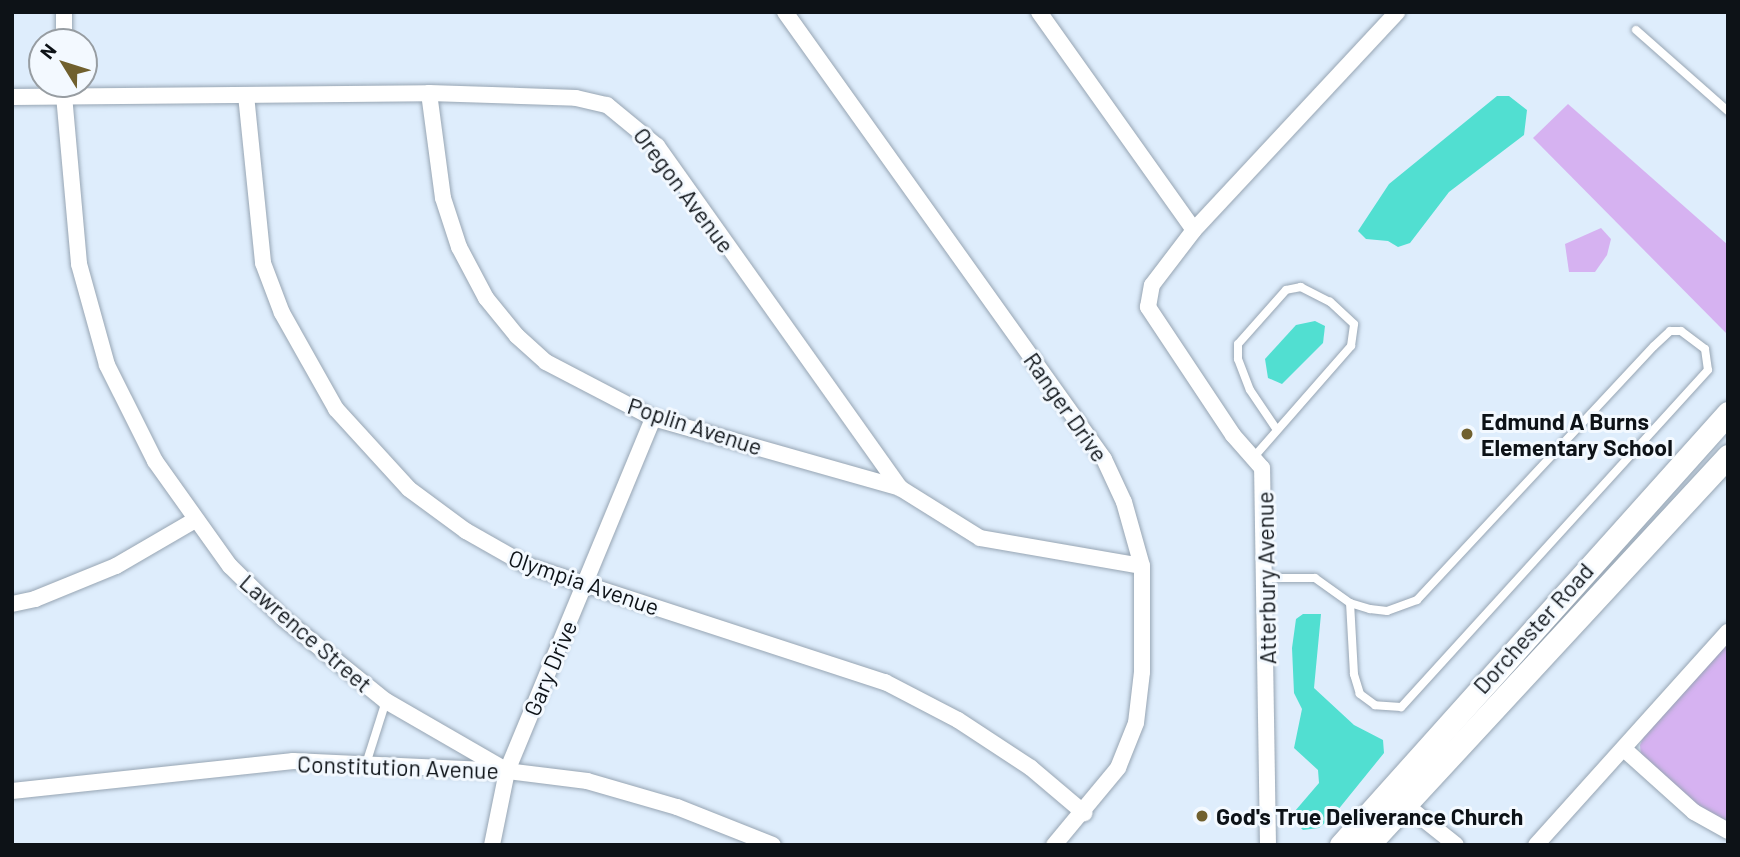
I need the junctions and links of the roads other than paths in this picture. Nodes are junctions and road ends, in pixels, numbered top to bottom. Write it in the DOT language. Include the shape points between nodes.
graph roads {
  1 [pos="785,12"];
  2 [pos="1039,12"];
  3 [pos="1396,12"];
  4 [pos="1636,30"];
  5 [pos="98,92"];
  6 [pos="429,93"];
  7 [pos="246,96"];
  8 [pos="64,98"];
  9 [pos="1728,111"];
  10 [pos="1194,230"];
  11 [pos="1728,413"];
  12 [pos="653,418"];
  13 [pos="1277,430"];
  14 [pos="1728,456"];
  15 [pos="1253,458"];
  16 [pos="900,488"];
  17 [pos="195,520"];
  18 [pos="1142,566"];
  19 [pos="1267,578"];
  20 [pos="584,586"];
  21 [pos="1350,603"];
  22 [pos="12,604"];
  23 [pos="1728,632"];
  24 [pos="386,701"];
  25 [pos="1624,749"];
  26 [pos="366,764"];
  27 [pos="507,771"];
  28 [pos="12,791"];
  29 [pos="1396,797"];
  30 [pos="1084,813"];
  31 [pos="1728,831"];
  32 [pos="492,845"];
  33 [pos="774,845"];
  34 [pos="1054,845"];
  35 [pos="1268,845"];
  36 [pos="1341,845"];
  37 [pos="1368,845"];
  38 [pos="1456,845"];
  39 [pos="1536,845"];
  1 -- 18 [label="street, Ranger Drive" via="1104,459 1124,502"];
  2 -- 10 [label="street"];
  3 -- 10 [label="street, Atterbury Avenue"];
  4 -- 9 [label="lane"];
  5 -- 7 [label="street, Oregon Avenue"];
  6 -- 7 [label="street, Oregon Avenue"];
  6 -- 12 [label="street, Poplin Avenue" via="443,198 459,247 486,298 516,336 546,362"];
  6 -- 16 [label="street, Oregon Avenue" via="576,98 607,105 634,123 657,146"];
  7 -- 20 [label="street, Olympia Avenue" via="263,263 282,313 336,409 409,489 466,531 526,565"];
  8 -- 17 [label="street, Lawrence Street" via="79,264 107,365 155,461"];
  10 -- 15 [label="street, Atterbury Avenue" via="1152,285 1149,307"];
  11 -- 29 [label="main road, Dorchester Road"];
  12 -- 16 [label="street, Poplin Avenue"];
  12 -- 20 [label="street, Gary Drive"];
  13 -- 13 [label="lane" via="1351,346 1354,324 1330,302 1301,287 1286,290 1238,344 1238,359 1250,390"];
  13 -- 15 [label="lane"];
  14 -- 29 [label="main road, Dorchester Road"];
  15 -- 19 [label="street, Atterbury Avenue" via="1262,468 1266,495"];
  16 -- 18 [label="street, Oregon Avenue" via="980,538"];
  17 -- 22 [label="street" via="116,566 35,600"];
  17 -- 24 [label="street, Lawrence Street" via="230,566 283,618"];
  18 -- 30 [label="street, Ranger Drive" via="1142,672 1136,723 1118,768"];
  19 -- 21 [label="lane" via="1315,578"];
  19 -- 35 [label="street, Atterbury Avenue"];
  20 -- 27 [label="street, Gary Drive"];
  20 -- 30 [label="street, Olympia Avenue" via="885,682 969,727 1031,768"];
  21 -- 21 [label="lane" via="1354,674 1360,694 1375,705 1401,707 1707,370 1705,349 1681,331 1662,339 1417,600 1387,611"];
  23 -- 25 [label="street"];
  24 -- 26 [label="lane"];
  24 -- 27 [label="street, Lawrence Street"];
  25 -- 31 [label="street" via="1694,812"];
  25 -- 39 [label="street"];
  26 -- 27 [label="street, Constitution Avenue"];
  26 -- 28 [label="street, Constitution Avenue" via="293,761"];
  27 -- 32 [label="street, Gary Drive"];
  27 -- 33 [label="street, Constitution Avenue" via="587,781 677,807"];
  29 -- 36 [label="main road, Dorchester Road"];
  29 -- 37 [label="main road, Dorchester Road"];
  29 -- 38 [label="street"];
  30 -- 34 [label="street, Ranger Drive"];
}
